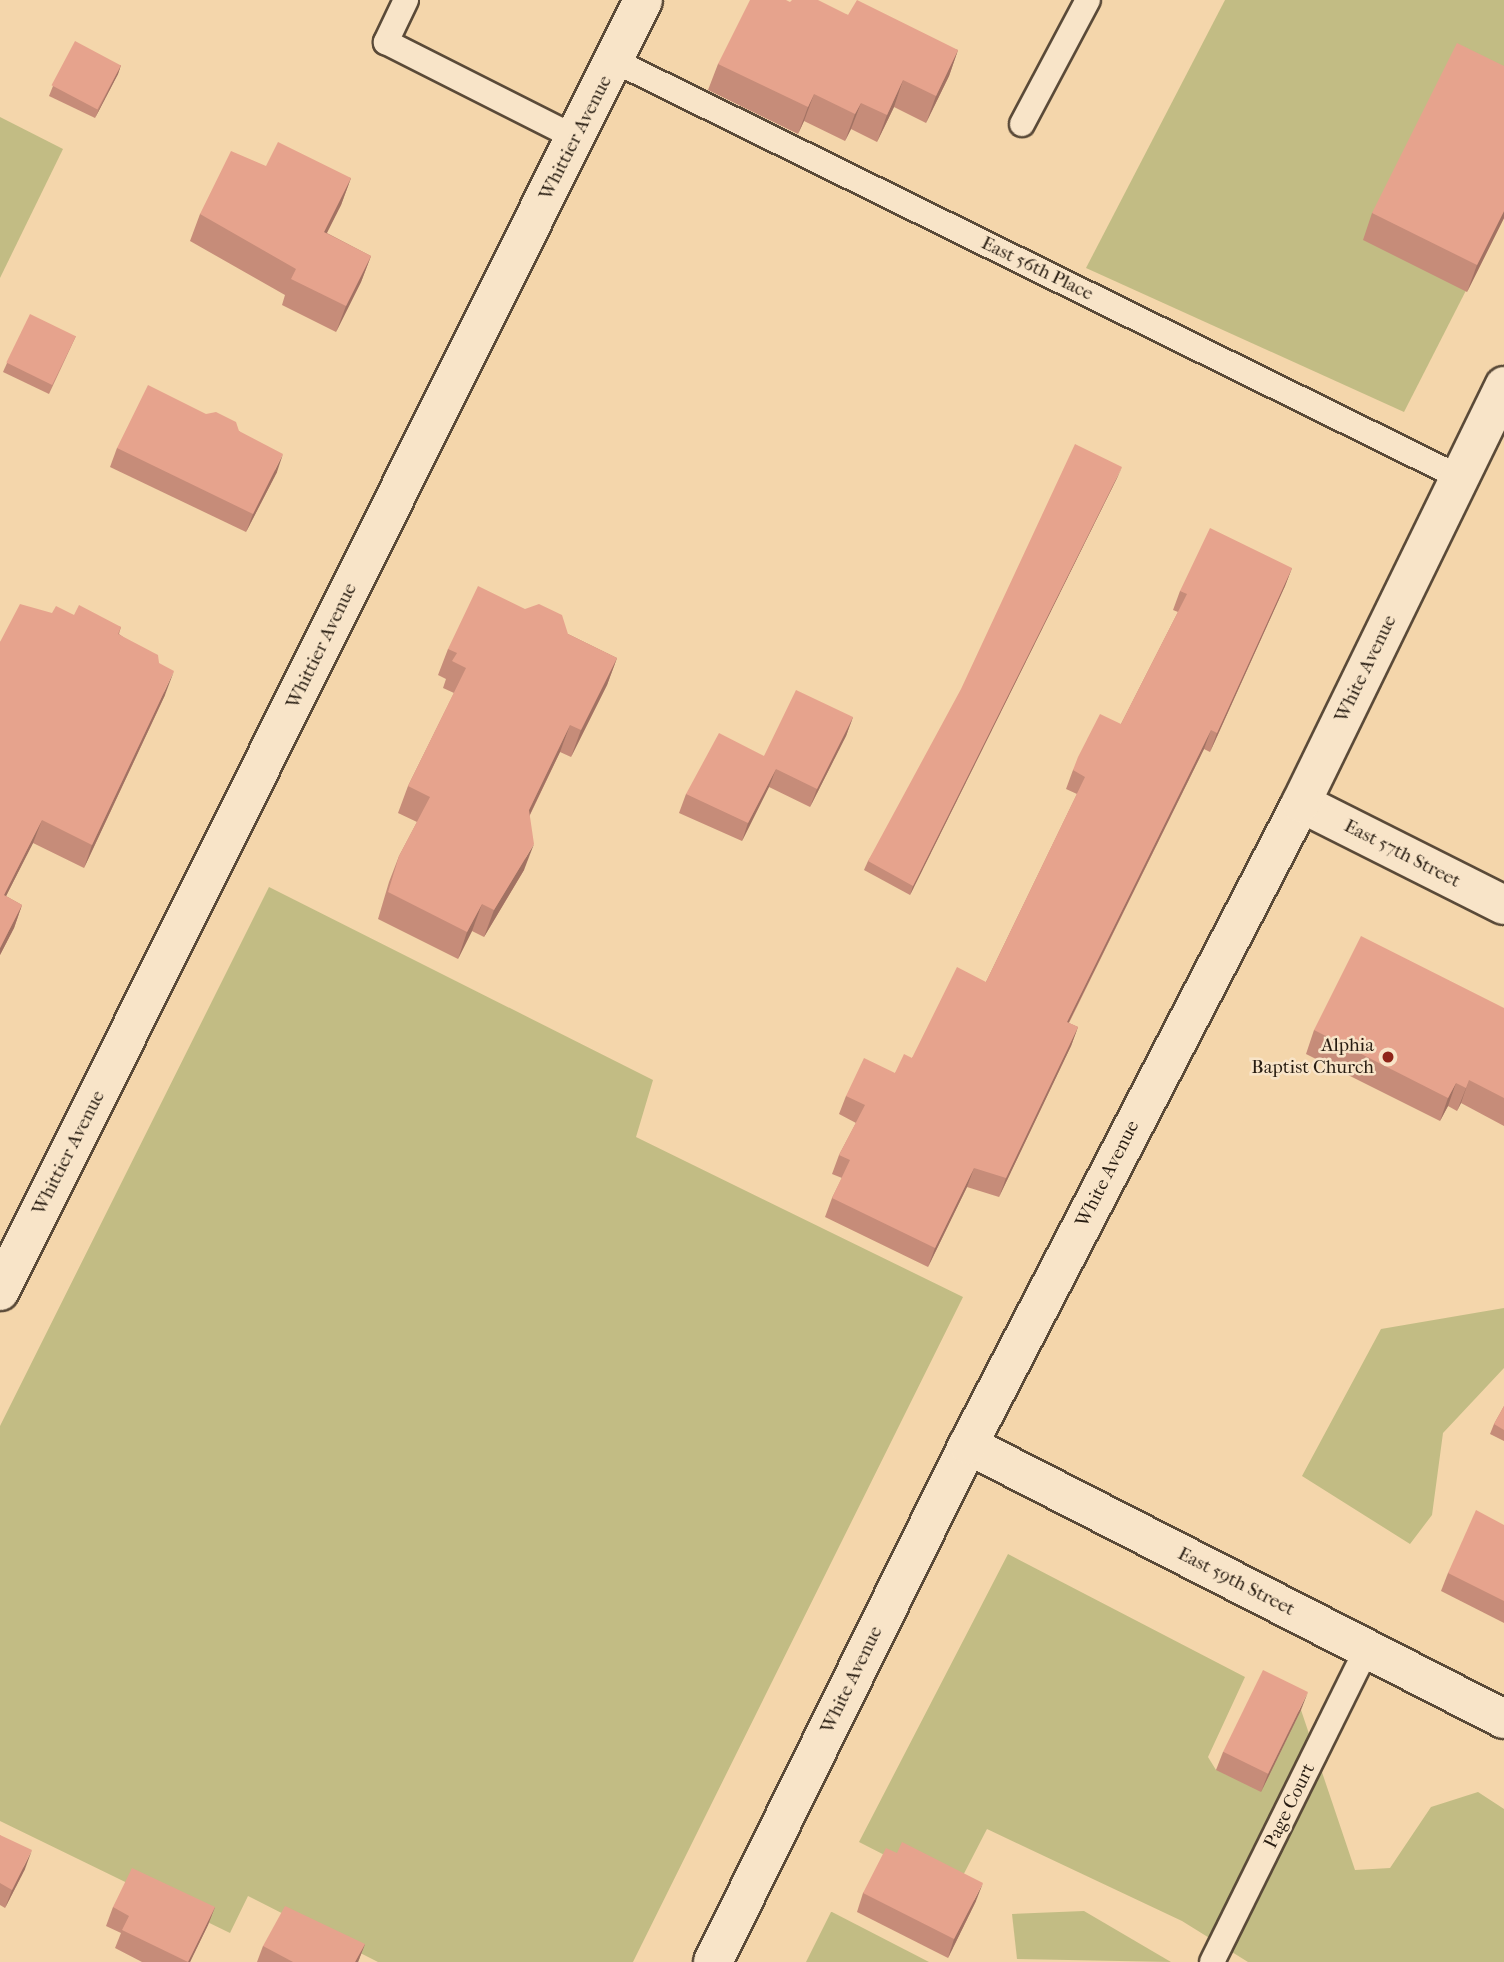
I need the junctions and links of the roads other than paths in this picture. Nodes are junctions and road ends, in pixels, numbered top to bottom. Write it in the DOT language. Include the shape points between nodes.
graph roads {
  1 [pos="406,0"];
  2 [pos="1088,0"];
  3 [pos="636,2"];
  4 [pos="615,61"];
  5 [pos="1023,124"];
  6 [pos="576,138"];
  7 [pos="1504,386"];
  8 [pos="1459,477"];
  9 [pos="1301,803"];
  10 [pos="1504,905"];
  11 [pos="0,1291"];
  12 [pos="968,1445"];
  13 [pos="1367,1649"];
  14 [pos="1504,1719"];
  15 [pos="713,1962"];
  16 [pos="1212,1962"];
  1 -- 6 [label="lane" via="386,42"];
  2 -- 5 [label="lane"];
  3 -- 4 [label="street, Whittier Avenue"];
  4 -- 6 [label="street, Whittier Avenue"];
  4 -- 8 [label="lane, East 56th Place"];
  6 -- 11 [label="street, Whittier Avenue"];
  7 -- 8 [label="street, White Avenue"];
  8 -- 9 [label="street, White Avenue"];
  9 -- 10 [label="street, East 57th Street"];
  9 -- 12 [label="street, White Avenue"];
  12 -- 13 [label="street, East 59th Street"];
  12 -- 15 [label="street, White Avenue"];
  13 -- 14 [label="street, East 59th Street"];
  13 -- 16 [label="lane, Page Court"];
}
